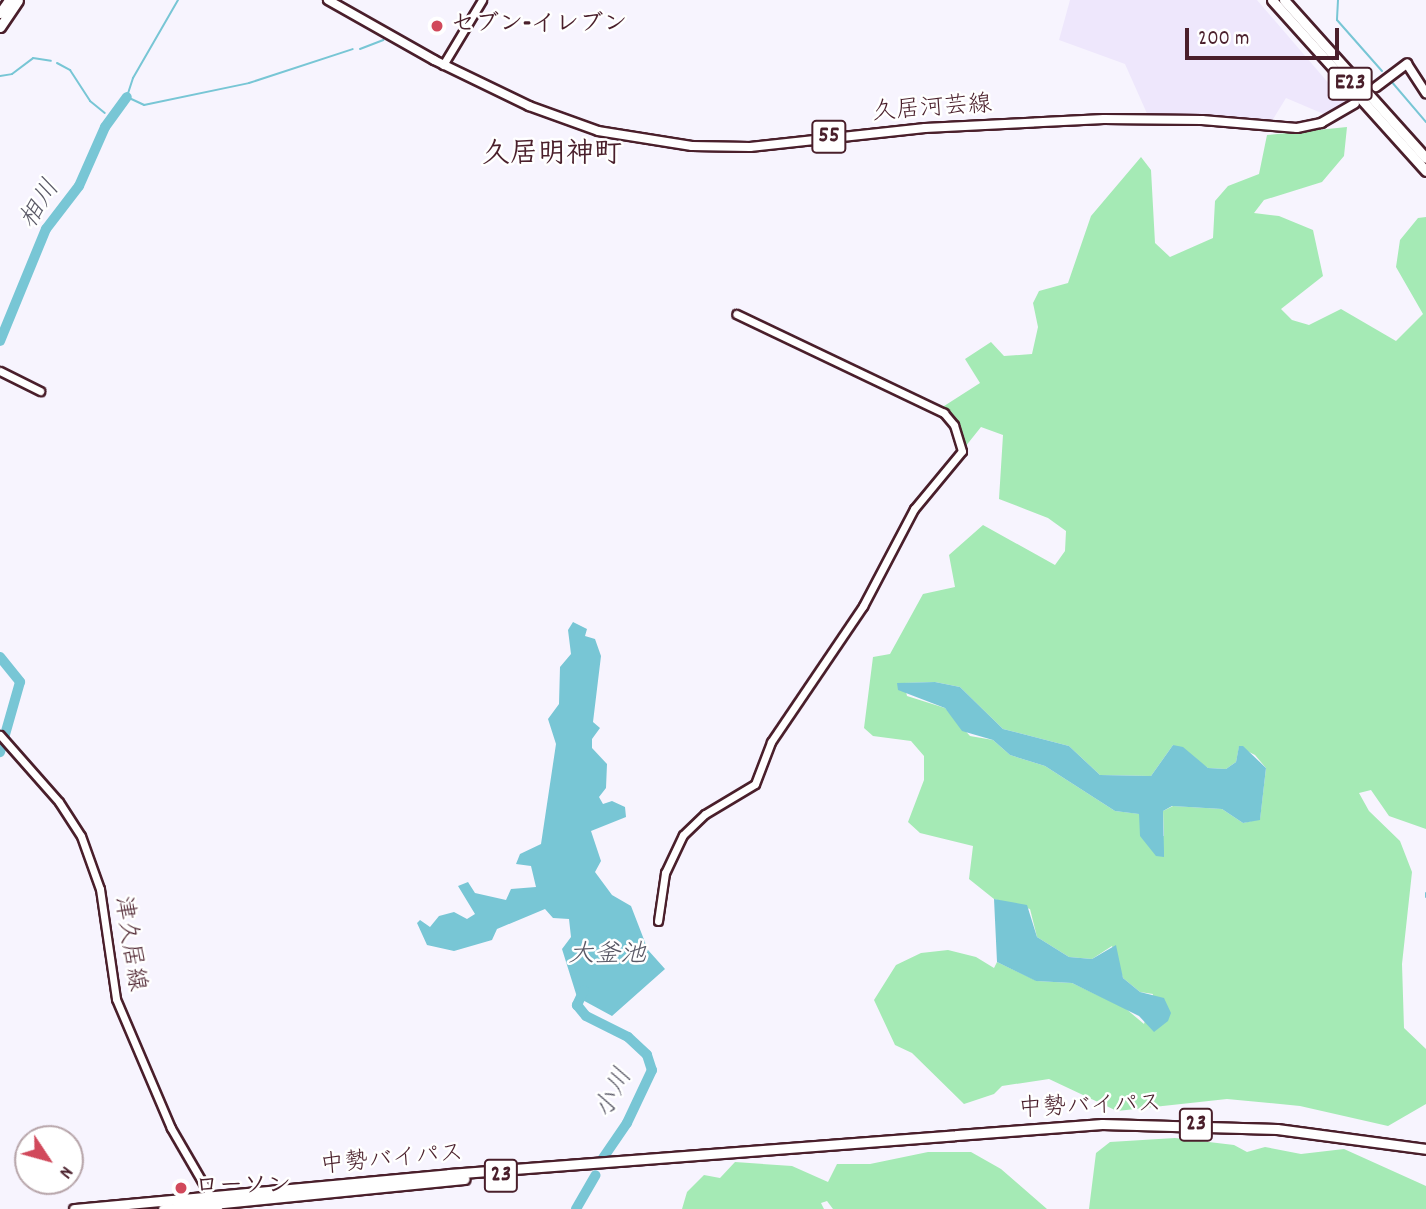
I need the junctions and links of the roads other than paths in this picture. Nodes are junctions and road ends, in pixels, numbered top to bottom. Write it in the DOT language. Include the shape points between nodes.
graph roads {
  1 [pos="9,0"];
  2 [pos="18,0"];
  3 [pos="328,0"];
  4 [pos="482,0"];
  5 [pos="1272,0"];
  6 [pos="1284,0"];
  7 [pos="0,13"];
  8 [pos="0,26"];
  9 [pos="443,65"];
  10 [pos="1376,87"];
  11 [pos="1426,93"];
  12 [pos="1355,103"];
  13 [pos="1426,158"];
  14 [pos="1426,171"];
  15 [pos="736,314"];
  16 [pos="0,371"];
  17 [pos="40,391"];
  18 [pos="1,737"];
  19 [pos="658,921"];
  20 [pos="1426,1147"];
  21 [pos="214,1203"];
  22 [pos="74,1209"];
  23 [pos="163,1209"];
  1 -- 7 [label="highway"];
  2 -- 8 [label="highway"];
  3 -- 9 [label="main road, 久居河芸線 / 55"];
  4 -- 9 [label="street"];
  5 -- 14 [label="highway, E23"];
  6 -- 13 [label="highway, E23"];
  9 -- 12 [label="main road, 久居河芸線 / 55" via="572,123 621,136 692,146 750,147 925,128 1104,119 1202,120 1297,128 1321,123"];
  10 -- 11 [label="main road" via="1407,64"];
  15 -- 19 [label="street" via="944,413 954,425 962,451 914,509 863,606 775,736 755,784 705,814 683,835 665,873"];
  16 -- 17 [label="street"];
  18 -- 21 [label="street, 津久居線" via="59,802 80,836 100,889 116,999 171,1128"];
  20 -- 21 [label="highway, 中勢バイパス / 23" via="1278,1129 1175,1124 995,1131"];
  21 -- 22 [label="highway, 中勢バイパス / 23"];
  21 -- 23 [label="highway, 中勢バイパス / 23"];
}
